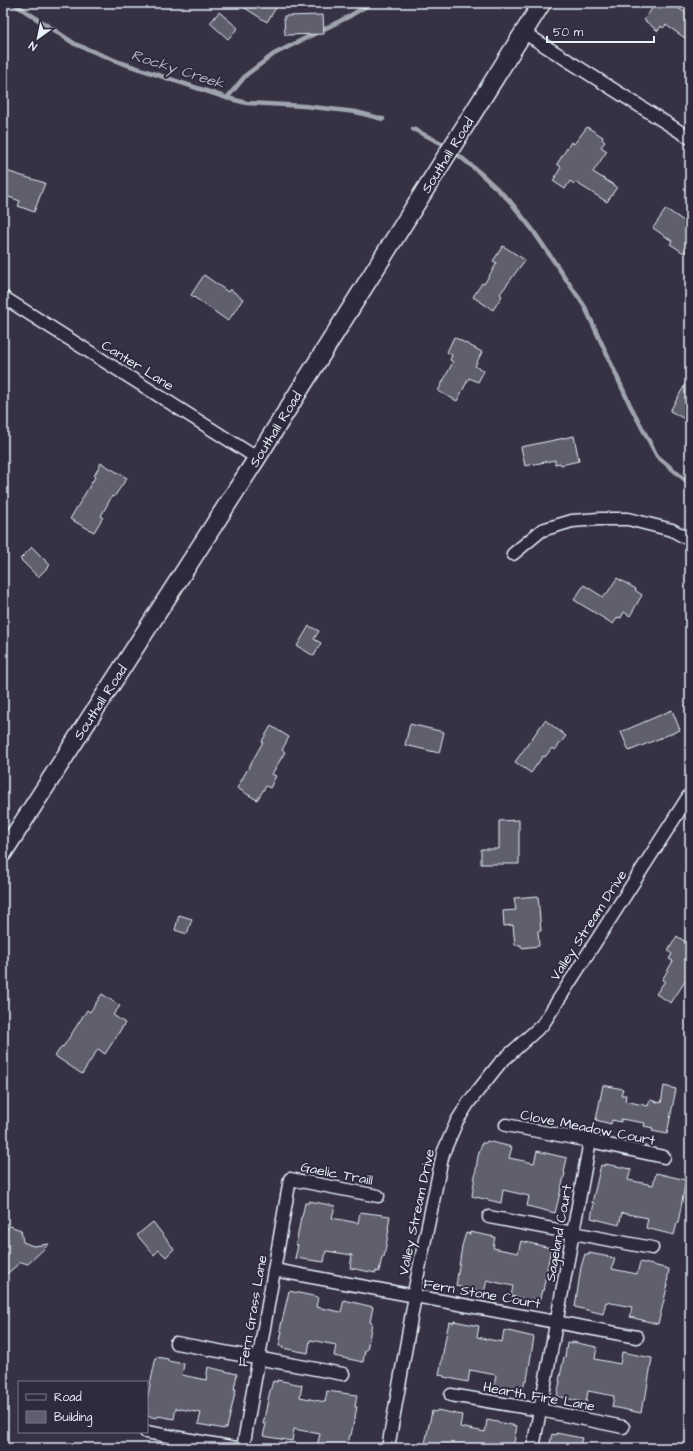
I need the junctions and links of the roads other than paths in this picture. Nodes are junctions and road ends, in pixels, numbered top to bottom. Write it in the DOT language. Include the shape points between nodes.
graph roads {
  1 [pos="542,3"];
  2 [pos="523,32"];
  3 [pos="690,138"];
  4 [pos="3,297"];
  5 [pos="257,458"];
  6 [pos="690,540"];
  7 [pos="513,554"];
  8 [pos="690,794"];
  9 [pos="3,853"];
  10 [pos="506,1125"];
  11 [pos="590,1141"];
  12 [pos="664,1157"];
  13 [pos="290,1179"];
  14 [pos="378,1196"];
  15 [pos="490,1216"];
  16 [pos="573,1232"];
  17 [pos="652,1248"];
  18 [pos="274,1270"];
  19 [pos="415,1296"];
  20 [pos="556,1321"];
  21 [pos="637,1337"];
  22 [pos="176,1343"];
  23 [pos="259,1359"];
  24 [pos="343,1374"];
  25 [pos="451,1396"];
  26 [pos="540,1410"];
  27 [pos="623,1427"];
  28 [pos="148,1432"];
  29 [pos="236,1448"];
  30 [pos="243,1448"];
  31 [pos="388,1448"];
  32 [pos="533,1448"];
  1 -- 2 [label="street, Southall Road"];
  2 -- 3 [label="street"];
  2 -- 5 [label="street, Southall Road"];
  4 -- 5 [label="street, Canter Lane"];
  5 -- 9 [label="street, Southall Road"];
  6 -- 7 [label="street" via="672,530 628,520 572,521 542,530"];
  8 -- 19 [label="street, Valley Stream Drive" via="543,1024 500,1063 473,1096 457,1121 443,1152"];
  10 -- 11 [label="street, Clove Meadow Court"];
  11 -- 12 [label="street, Clove Meadow Court"];
  11 -- 16 [label="street, Sageland Court"];
  13 -- 14 [label="street, Gaelic Traill"];
  13 -- 18 [label="street, Fern Grass Lane"];
  15 -- 16 [label="street"];
  16 -- 17 [label="street"];
  16 -- 20 [label="street, Sageland Court"];
  18 -- 19 [label="street, Fern Stone Court"];
  18 -- 23 [label="street, Fern Grass Lane"];
  19 -- 20 [label="street, Fern Stone Court"];
  19 -- 31 [label="street, Valley Stream Drive"];
  20 -- 21 [label="street, Fern Stone Court"];
  20 -- 26 [label="street, Sageland Court"];
  22 -- 23 [label="street"];
  23 -- 24 [label="street"];
  23 -- 30 [label="street, Fern Grass Lane"];
  25 -- 26 [label="street, Hearth Fire Lane"];
  26 -- 27 [label="street, Hearth Fire Lane"];
  26 -- 32 [label="street, Sageland Court"];
  28 -- 29 [label="street"];
}
